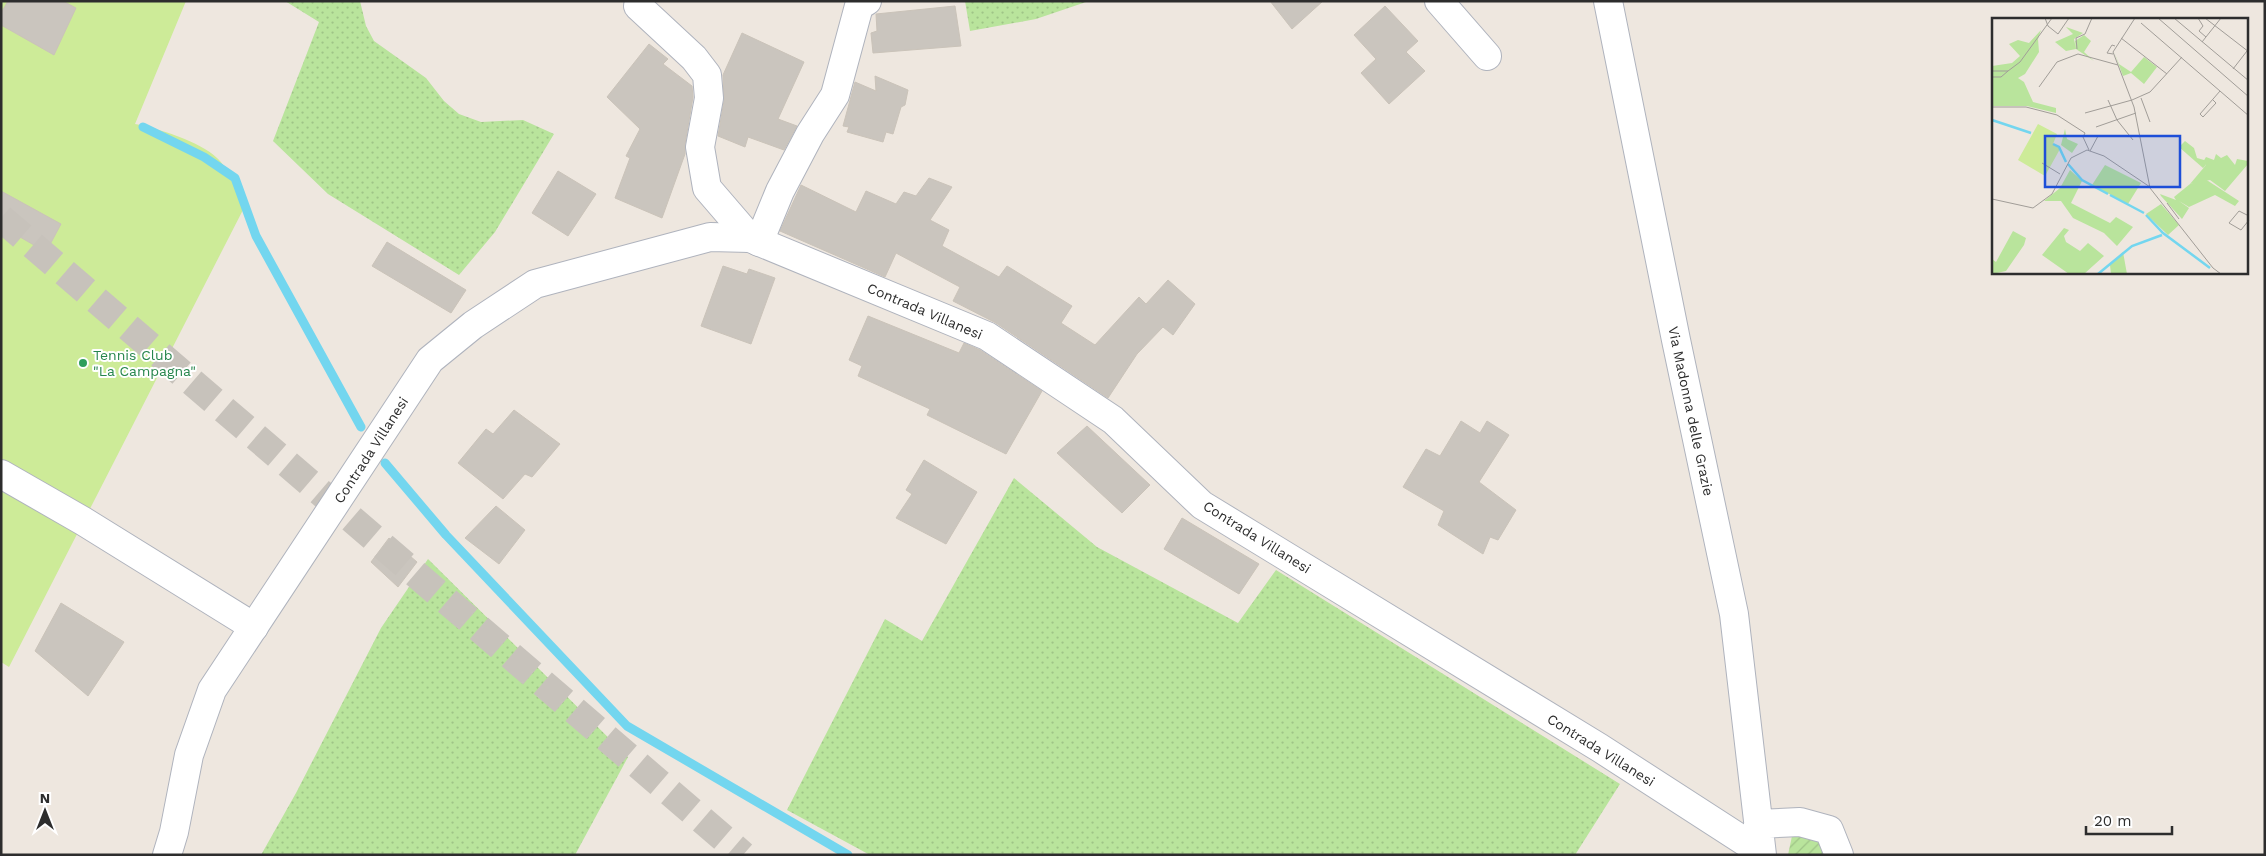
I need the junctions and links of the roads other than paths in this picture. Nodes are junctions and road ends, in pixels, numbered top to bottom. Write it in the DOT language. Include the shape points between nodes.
graph roads {
  1 [pos="640,1"];
  2 [pos="867,1"];
  3 [pos="1439,1"];
  4 [pos="1608,1"];
  5 [pos="1486,56"];
  6 [pos="755,240"];
  7 [pos="1,474"];
  8 [pos="254,627"];
  9 [pos="1758,824"];
  10 [pos="1761,853"];
  11 [pos="167,855"];
  12 [pos="1839,855"];
  1 -- 6 [label="street, Contrada Villanesi" via="638,6 694,58 707,75 709,98 700,146 707,188"];
  2 -- 6 [label="street" via="859,6 835,95 810,134"];
  3 -- 5 [label="street"];
  4 -- 9 [label="street, Via Madonna delle Grazie" via="1734,614"];
  6 -- 8 [label="street, Contrada Villanesi" via="710,237 535,284 473,325 430,360"];
  6 -- 10 [label="street, Contrada Villanesi" via="987,336 1113,420 1202,505 1600,748"];
  7 -- 8 [label="street"];
  8 -- 11 [label="street, Contrada Villanesi" via="212,690 189,755"];
  9 -- 10 [label="street, Via Madonna delle Grazie"];
  9 -- 12 [label="street" via="1800,822 1829,830"];
}
